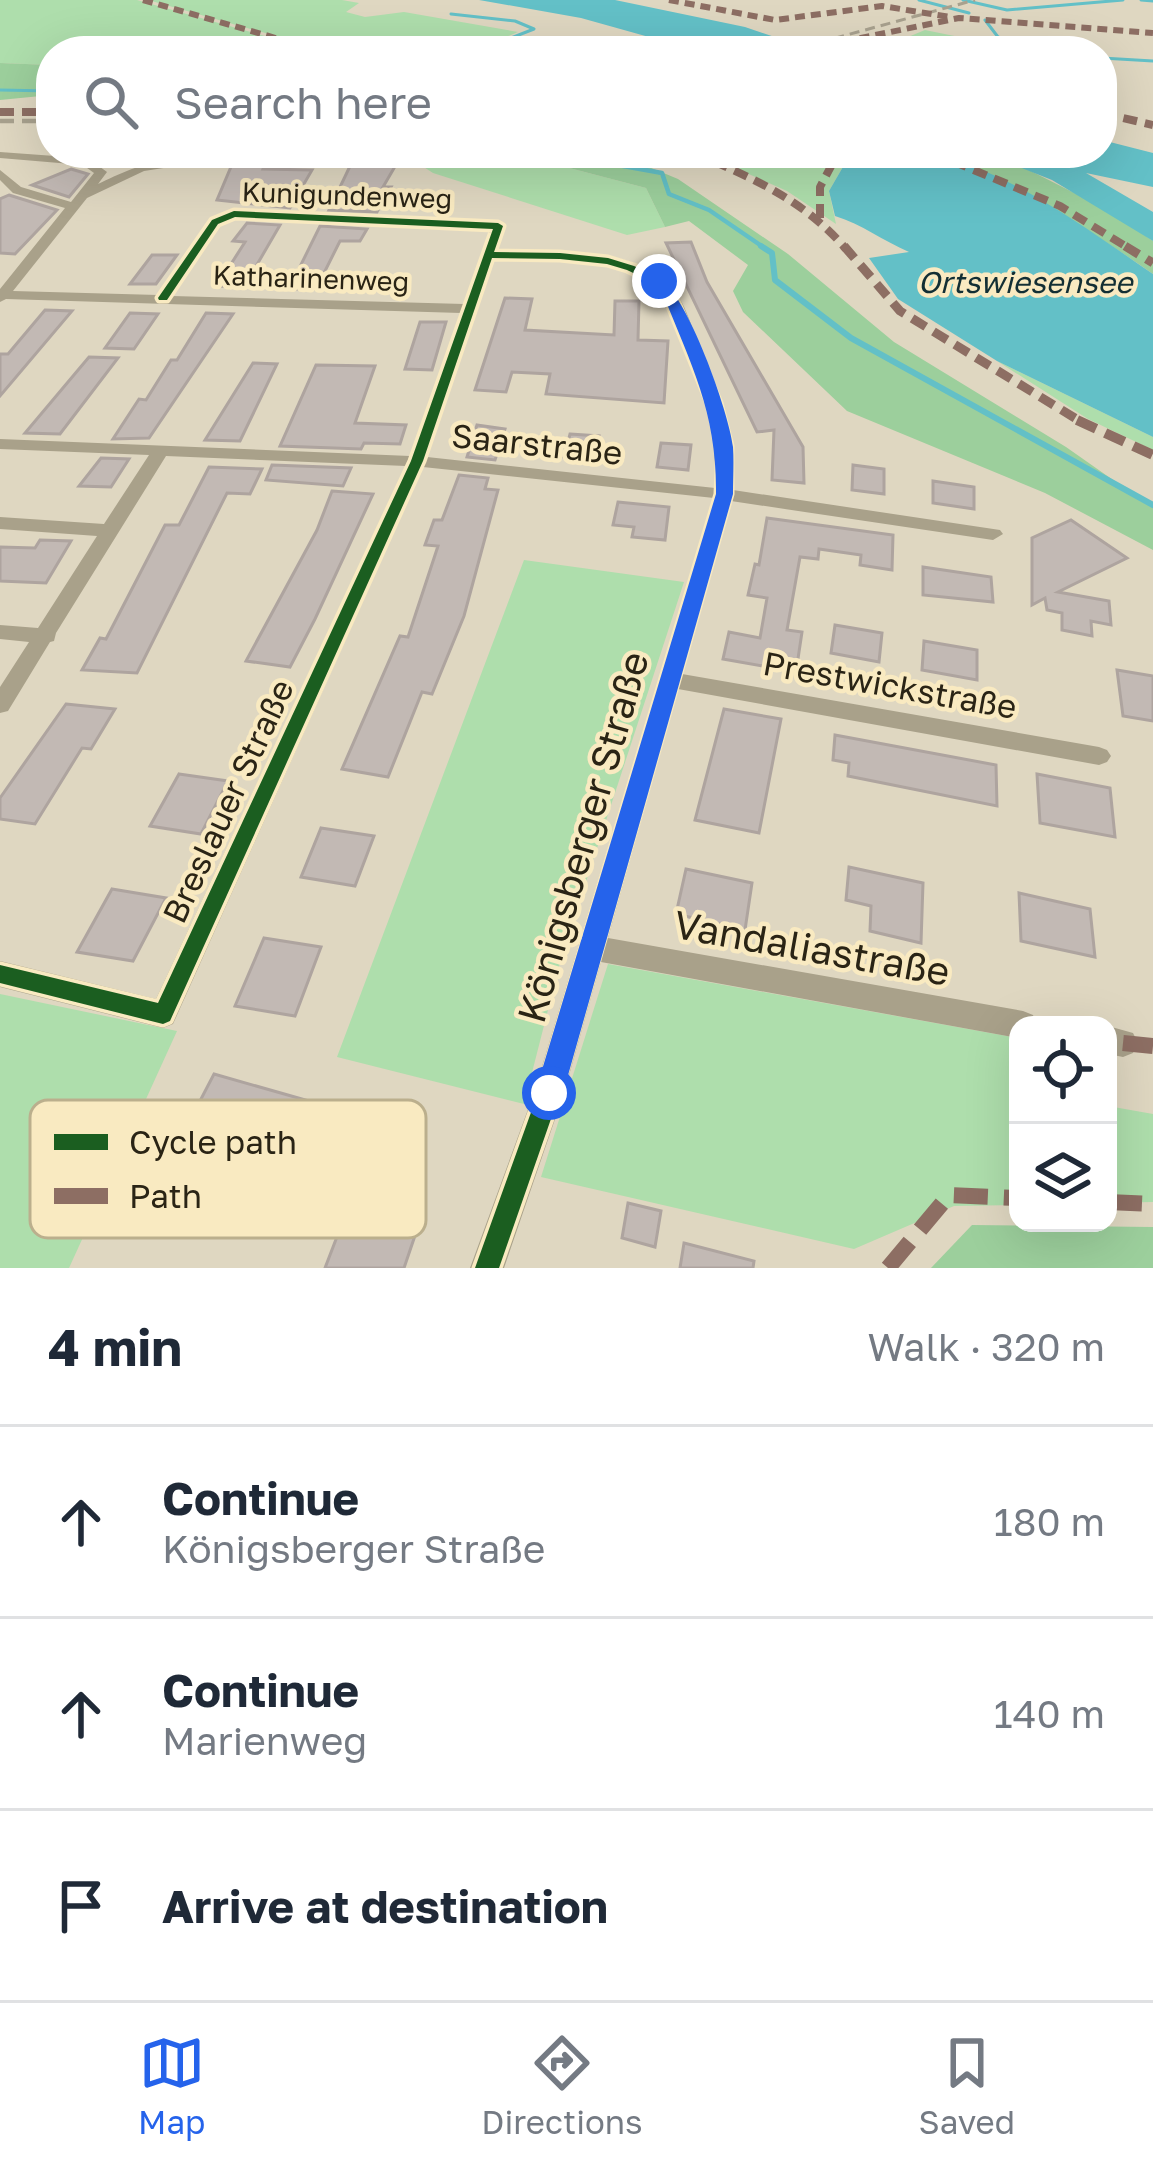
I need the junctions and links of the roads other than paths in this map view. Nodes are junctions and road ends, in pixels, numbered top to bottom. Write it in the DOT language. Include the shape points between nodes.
graph roads {
  1 [pos="0,155"];
  2 [pos="36,156"];
  3 [pos="98,168"];
  4 [pos="142,168"];
  5 [pos="0,174"];
  6 [pos="17,190"];
  7 [pos="0,191"];
  8 [pos="79,201"];
  9 [pos="489,255"];
  10 [pos="2,297"];
  11 [pos="163,298"];
  12 [pos="472,309"];
  13 [pos="0,444"];
  14 [pos="161,449"];
  15 [pos="418,461"];
  16 [pos="724,494"];
  17 [pos="0,523"];
  18 [pos="112,531"];
  19 [pos="993,534"];
  20 [pos="0,632"];
  21 [pos="47,636"];
  22 [pos="670,680"];
  23 [pos="0,705"];
  24 [pos="1099,756"];
  25 [pos="589,947"];
  26 [pos="0,974"];
  27 [pos="1009,1023"];
  28 [pos="487,1268"];
  1 -- 2 [label="street"];
  3 -- 8 [label="street"];
  4 -- 8 [label="street"];
  5 -- 6 [label="street"];
  6 -- 7 [label="street"];
  6 -- 8 [label="street"];
  8 -- 10 [label="street"];
  9 -- 11 [label="street, Kunigundenweg" via="498,226 234,214 215,222"];
  9 -- 12 [label="street"];
  9 -- 16 [label="street, Königsberger Straße" via="609,262 659,281 714,403 725,446"];
  10 -- 11 [label="street, Katharinenweg"];
  11 -- 12 [label="street, Katharinenweg"];
  12 -- 15 [label="street"];
  13 -- 14 [label="street, Saarstraße"];
  14 -- 15 [label="street, Saarstraße"];
  14 -- 18 [label="street"];
  15 -- 16 [label="street, Saarstraße"];
  15 -- 26 [label="street, Breslauer Straße" via="163,1014"];
  16 -- 19 [label="street, Saarstraße"];
  16 -- 22 [label="street, Königsberger Straße"];
  17 -- 18 [label="street"];
  18 -- 21 [label="street"];
  20 -- 21 [label="street"];
  21 -- 23 [label="street"];
  22 -- 24 [label="street, Prestwickstraße"];
  22 -- 25 [label="street, Königsberger Straße"];
  25 -- 27 [label="street, Vandaliastraße"];
  25 -- 28 [label="street, Königsberger Straße" via="549,1093"];
}
